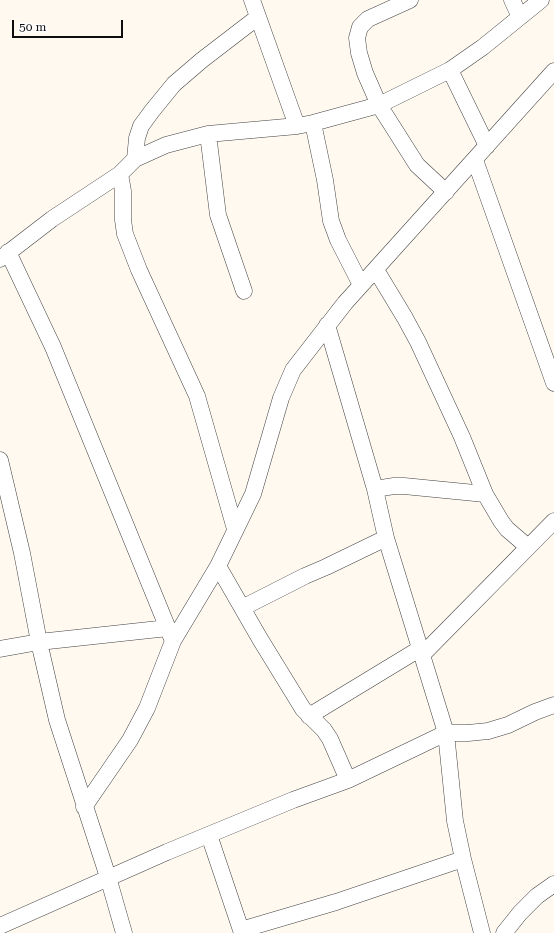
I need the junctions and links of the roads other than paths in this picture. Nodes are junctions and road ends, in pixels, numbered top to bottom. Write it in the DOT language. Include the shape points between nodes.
graph roads {
  1 [pos="252,0"];
  2 [pos="410,0"];
  3 [pos="512,0"];
  4 [pos="541,0"];
  5 [pos="258,17"];
  6 [pos="520,17"];
  7 [pos="450,70"];
  8 [pos="554,71"];
  9 [pos="379,105"];
  10 [pos="305,125"];
  11 [pos="208,134"];
  12 [pos="487,146"];
  13 [pos="135,160"];
  14 [pos="475,160"];
  15 [pos="120,174"];
  16 [pos="446,192"];
  17 [pos="4,256"];
  18 [pos="376,270"];
  19 [pos="361,285"];
  20 [pos="244,291"];
  21 [pos="327,326"];
  22 [pos="554,383"];
  23 [pos="0,460"];
  24 [pos="375,489"];
  25 [pos="485,494"];
  26 [pos="554,521"];
  27 [pos="235,529"];
  28 [pos="386,538"];
  29 [pos="528,547"];
  30 [pos="218,566"];
  31 [pos="242,608"];
  32 [pos="170,634"];
  33 [pos="39,642"];
  34 [pos="0,649"];
  35 [pos="422,651"];
  36 [pos="554,705"];
  37 [pos="309,716"];
  38 [pos="446,733"];
  39 [pos="348,780"];
  40 [pos="84,807"];
  41 [pos="209,835"];
  42 [pos="463,859"];
  43 [pos="108,877"];
  44 [pos="554,884"];
  45 [pos="0,925"];
  46 [pos="242,932"];
  47 [pos="3,933"];
  48 [pos="124,933"];
  49 [pos="482,933"];
  50 [pos="504,933"];
  1 -- 5 [label="street"];
  2 -- 9 [label="street" via="368,19 360,27 357,38 359,53"];
  3 -- 6 [label="street"];
  4 -- 6 [label="street"];
  5 -- 10 [label="street"];
  5 -- 13 [label="street" via="174,84 141,126"];
  6 -- 7 [label="street"];
  7 -- 9 [label="street"];
  7 -- 12 [label="street"];
  8 -- 12 [label="street"];
  9 -- 10 [label="street"];
  9 -- 16 [label="street" via="417,164"];
  10 -- 11 [label="street"];
  10 -- 19 [label="street" via="325,180 331,221"];
  11 -- 13 [label="street" via="166,145"];
  11 -- 20 [label="street" via="218,215"];
  12 -- 14 [label="street"];
  13 -- 15 [label="street"];
  14 -- 16 [label="street"];
  14 -- 22 [label="street"];
  15 -- 17 [label="street" via="52,219"];
  15 -- 27 [label="street" via="125,234 196,396"];
  16 -- 18 [label="street"];
  17 -- 32 [label="street" via="53,347"];
  18 -- 19 [label="street"];
  18 -- 25 [label="street" via="418,342 459,430"];
  19 -- 21 [label="street"];
  21 -- 24 [label="street"];
  21 -- 27 [label="street" via="293,370 281,398 253,494"];
  23 -- 33 [label="street" via="22,553"];
  24 -- 25 [label="street" via="404,486"];
  24 -- 28 [label="street"];
  25 -- 29 [label="street" via="507,529"];
  26 -- 29 [label="street"];
  27 -- 30 [label="street"];
  28 -- 31 [label="street"];
  28 -- 35 [label="street"];
  29 -- 35 [label="street"];
  30 -- 31 [label="street"];
  30 -- 32 [label="street"];
  31 -- 37 [label="street"];
  32 -- 33 [label="street"];
  32 -- 40 [label="street" via="147,708 130,740"];
  33 -- 34 [label="street"];
  33 -- 40 [label="street" via="57,720"];
  35 -- 37 [label="street"];
  35 -- 38 [label="street"];
  36 -- 38 [label="street" via="508,725 481,731"];
  37 -- 39 [label="street" via="330,739"];
  38 -- 39 [label="street"];
  38 -- 42 [label="street" via="455,821"];
  39 -- 41 [label="street"];
  40 -- 43 [label="street"];
  41 -- 43 [label="street"];
  41 -- 46 [label="street"];
  42 -- 46 [label="street"];
  42 -- 49 [label="street"];
  43 -- 45 [label="street"];
  43 -- 48 [label="street"];
  44 -- 50 [label="street" via="533,900"];
  45 -- 47 [label="street"];
}
